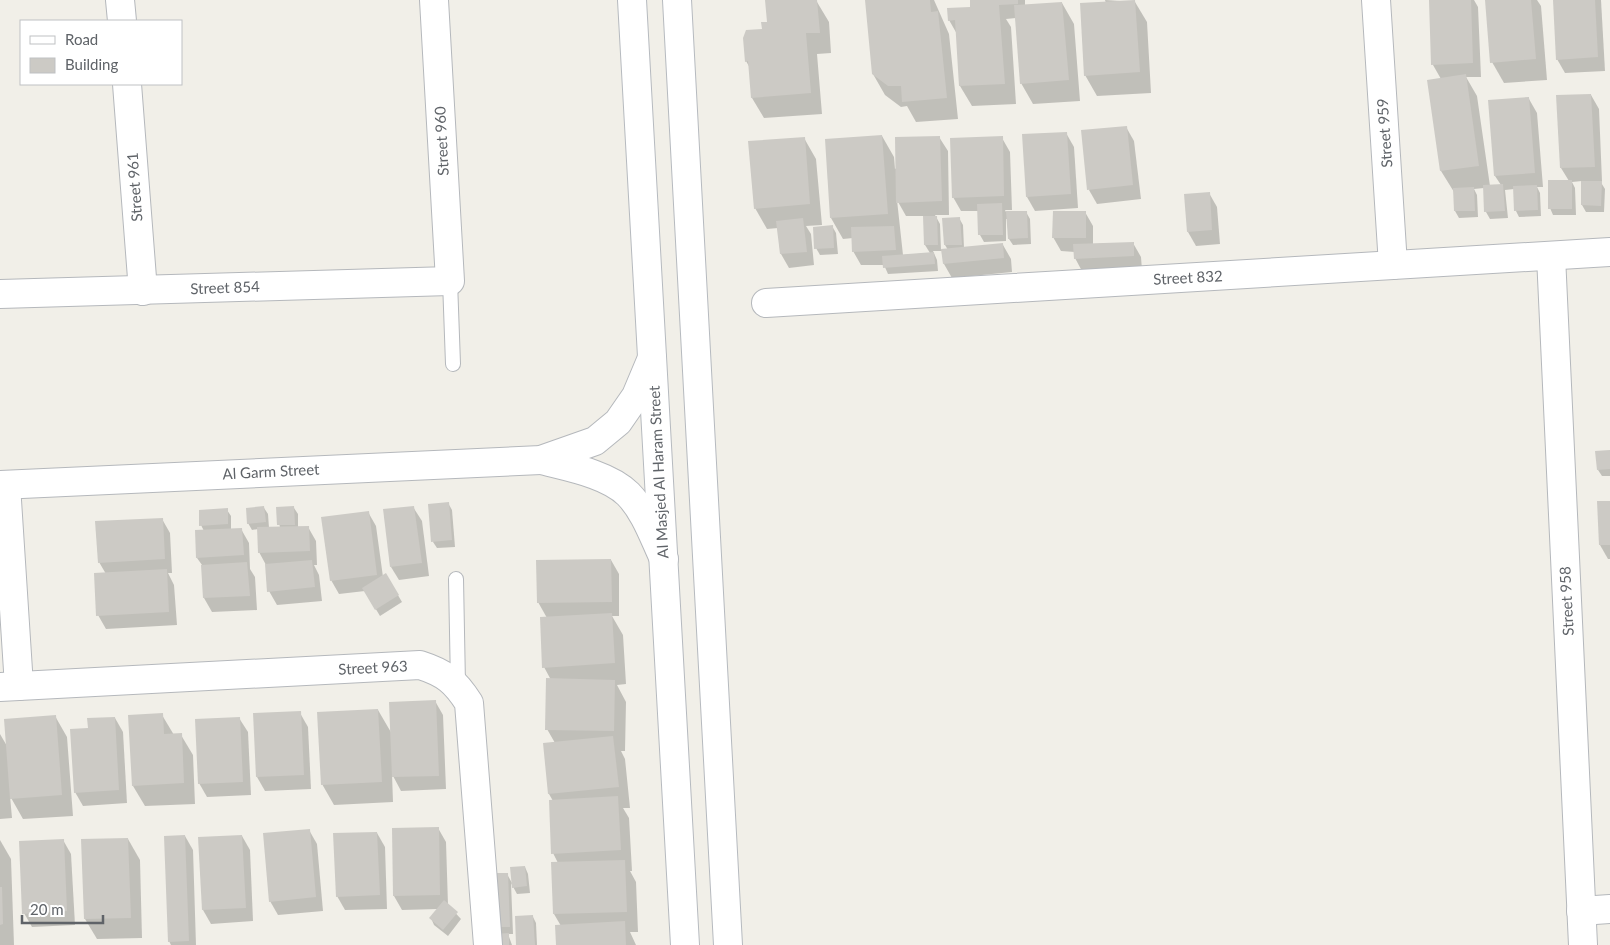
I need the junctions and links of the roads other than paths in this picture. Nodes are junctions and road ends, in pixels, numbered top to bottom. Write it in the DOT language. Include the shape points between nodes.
graph roads {
  1 [pos="120,0"];
  2 [pos="434,0"];
  3 [pos="632,0"];
  4 [pos="677,0"];
  5 [pos="1376,0"];
  6 [pos="122,20"];
  7 [pos="127,85"];
  8 [pos="1610,252"];
  9 [pos="1551,256"];
  10 [pos="1393,265"];
  11 [pos="450,281"];
  12 [pos="143,291"];
  13 [pos="0,294"];
  14 [pos="766,303"];
  15 [pos="652,358"];
  16 [pos="453,364"];
  17 [pos="541,460"];
  18 [pos="3,485"];
  19 [pos="664,560"];
  20 [pos="456,579"];
  21 [pos="458,685"];
  22 [pos="9,686"];
  23 [pos="1610,909"];
  24 [pos="1581,911"];
  25 [pos="488,945"];
  26 [pos="685,945"];
  27 [pos="728,945"];
  28 [pos="1582,945"];
  1 -- 6 [label="street"];
  2 -- 11 [label="street, Street 960"];
  3 -- 15 [label="street, Al Masjed Al Haram Street"];
  4 -- 27 [label="street"];
  5 -- 10 [label="street, Street 959"];
  7 -- 12 [label="street, Street 961"];
  8 -- 9 [label="street, Street 832"];
  9 -- 10 [label="street, Street 832"];
  9 -- 24 [label="street, Street 958"];
  10 -- 14 [label="street, Street 832"];
  11 -- 12 [label="street, Street 854"];
  11 -- 16 [label="lane"];
  12 -- 13 [label="street, Street 854"];
  15 -- 17 [label="street, Al Garm Street" via="636,396 618,422 595,442"];
  15 -- 19 [label="street, Al Masjed Al Haram Street"];
  17 -- 18 [label="street, Al Garm Street"];
  17 -- 19 [label="street, Al Garm Street" via="598,476 628,494 647,523"];
  18 -- 22 [label="street, Street 963"];
  19 -- 26 [label="street, Al Masjed Al Haram Street"];
  20 -- 21 [label="lane"];
  21 -- 22 [label="street, Street 963" via="440,672 420,665"];
  21 -- 25 [label="street, Street 963" via="470,703"];
  23 -- 24 [label="street"];
  24 -- 28 [label="street, Street 958"];
}
